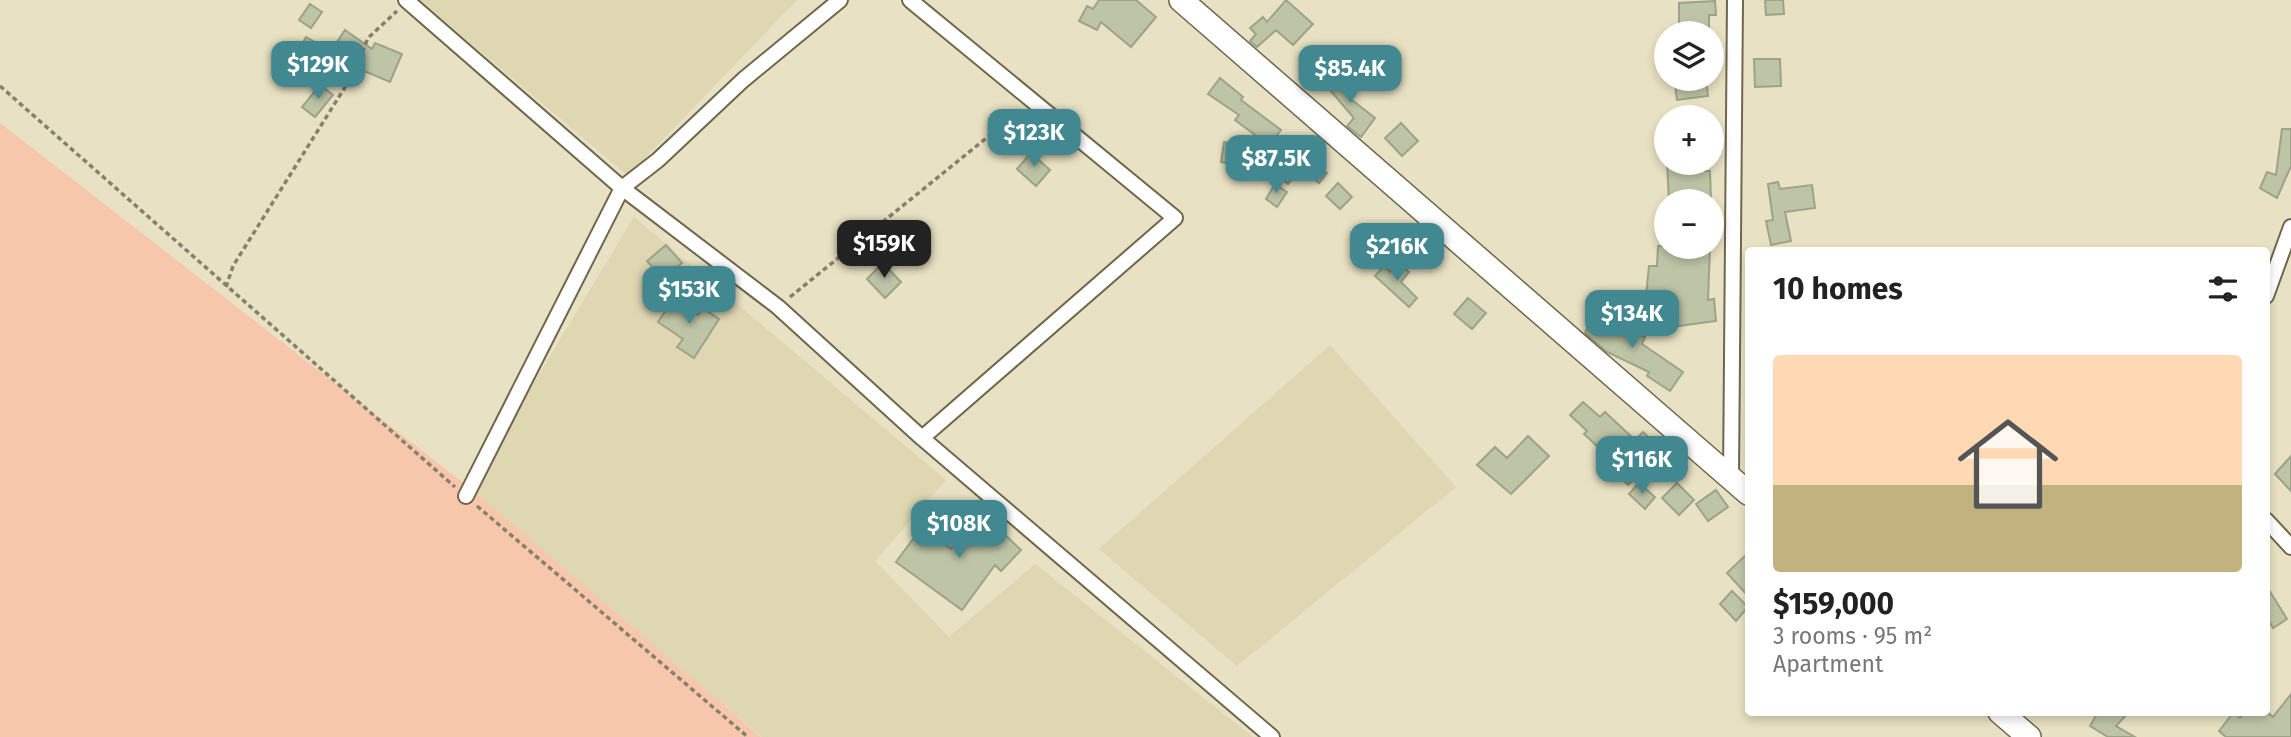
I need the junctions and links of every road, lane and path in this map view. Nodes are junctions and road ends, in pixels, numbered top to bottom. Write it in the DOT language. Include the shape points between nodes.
graph roads {
  1 [pos="840,0"];
  2 [pos="909,0"];
  3 [pos="1181,0"];
  4 [pos="1735,0"];
  5 [pos="407,1"];
  6 [pos="0,86"];
  7 [pos="1033,100"];
  8 [pos="622,188"];
  9 [pos="2291,227"];
  10 [pos="2270,285"];
  11 [pos="226,287"];
  12 [pos="778,307"];
  13 [pos="922,438"];
  14 [pos="1731,478"];
  15 [pos="1745,490"];
  16 [pos="466,496"];
  17 [pos="2270,524"];
  18 [pos="2291,547"];
  19 [pos="2005,716"];
  20 [pos="748,737"];
  21 [pos="1272,737"];
  22 [pos="2029,737"];
  1 -- 8 [label="street"];
  2 -- 7 [label="street"];
  3 -- 14 [label="main road"];
  4 -- 14 [label="street"];
  5 -- 8 [label="street"];
  5 -- 11 [label="path" via="368,38 352,76 233,266"];
  6 -- 11 [label="path"];
  7 -- 12 [label="path"];
  7 -- 13 [label="street" via="1175,218"];
  8 -- 12 [label="street"];
  8 -- 16 [label="street"];
  9 -- 10 [label="street"];
  11 -- 16 [label="path"];
  12 -- 13 [label="street"];
  13 -- 21 [label="street"];
  14 -- 15 [label="main road"];
  16 -- 20 [label="path"];
  17 -- 18 [label="street"];
  19 -- 22 [label="main road"];
}
